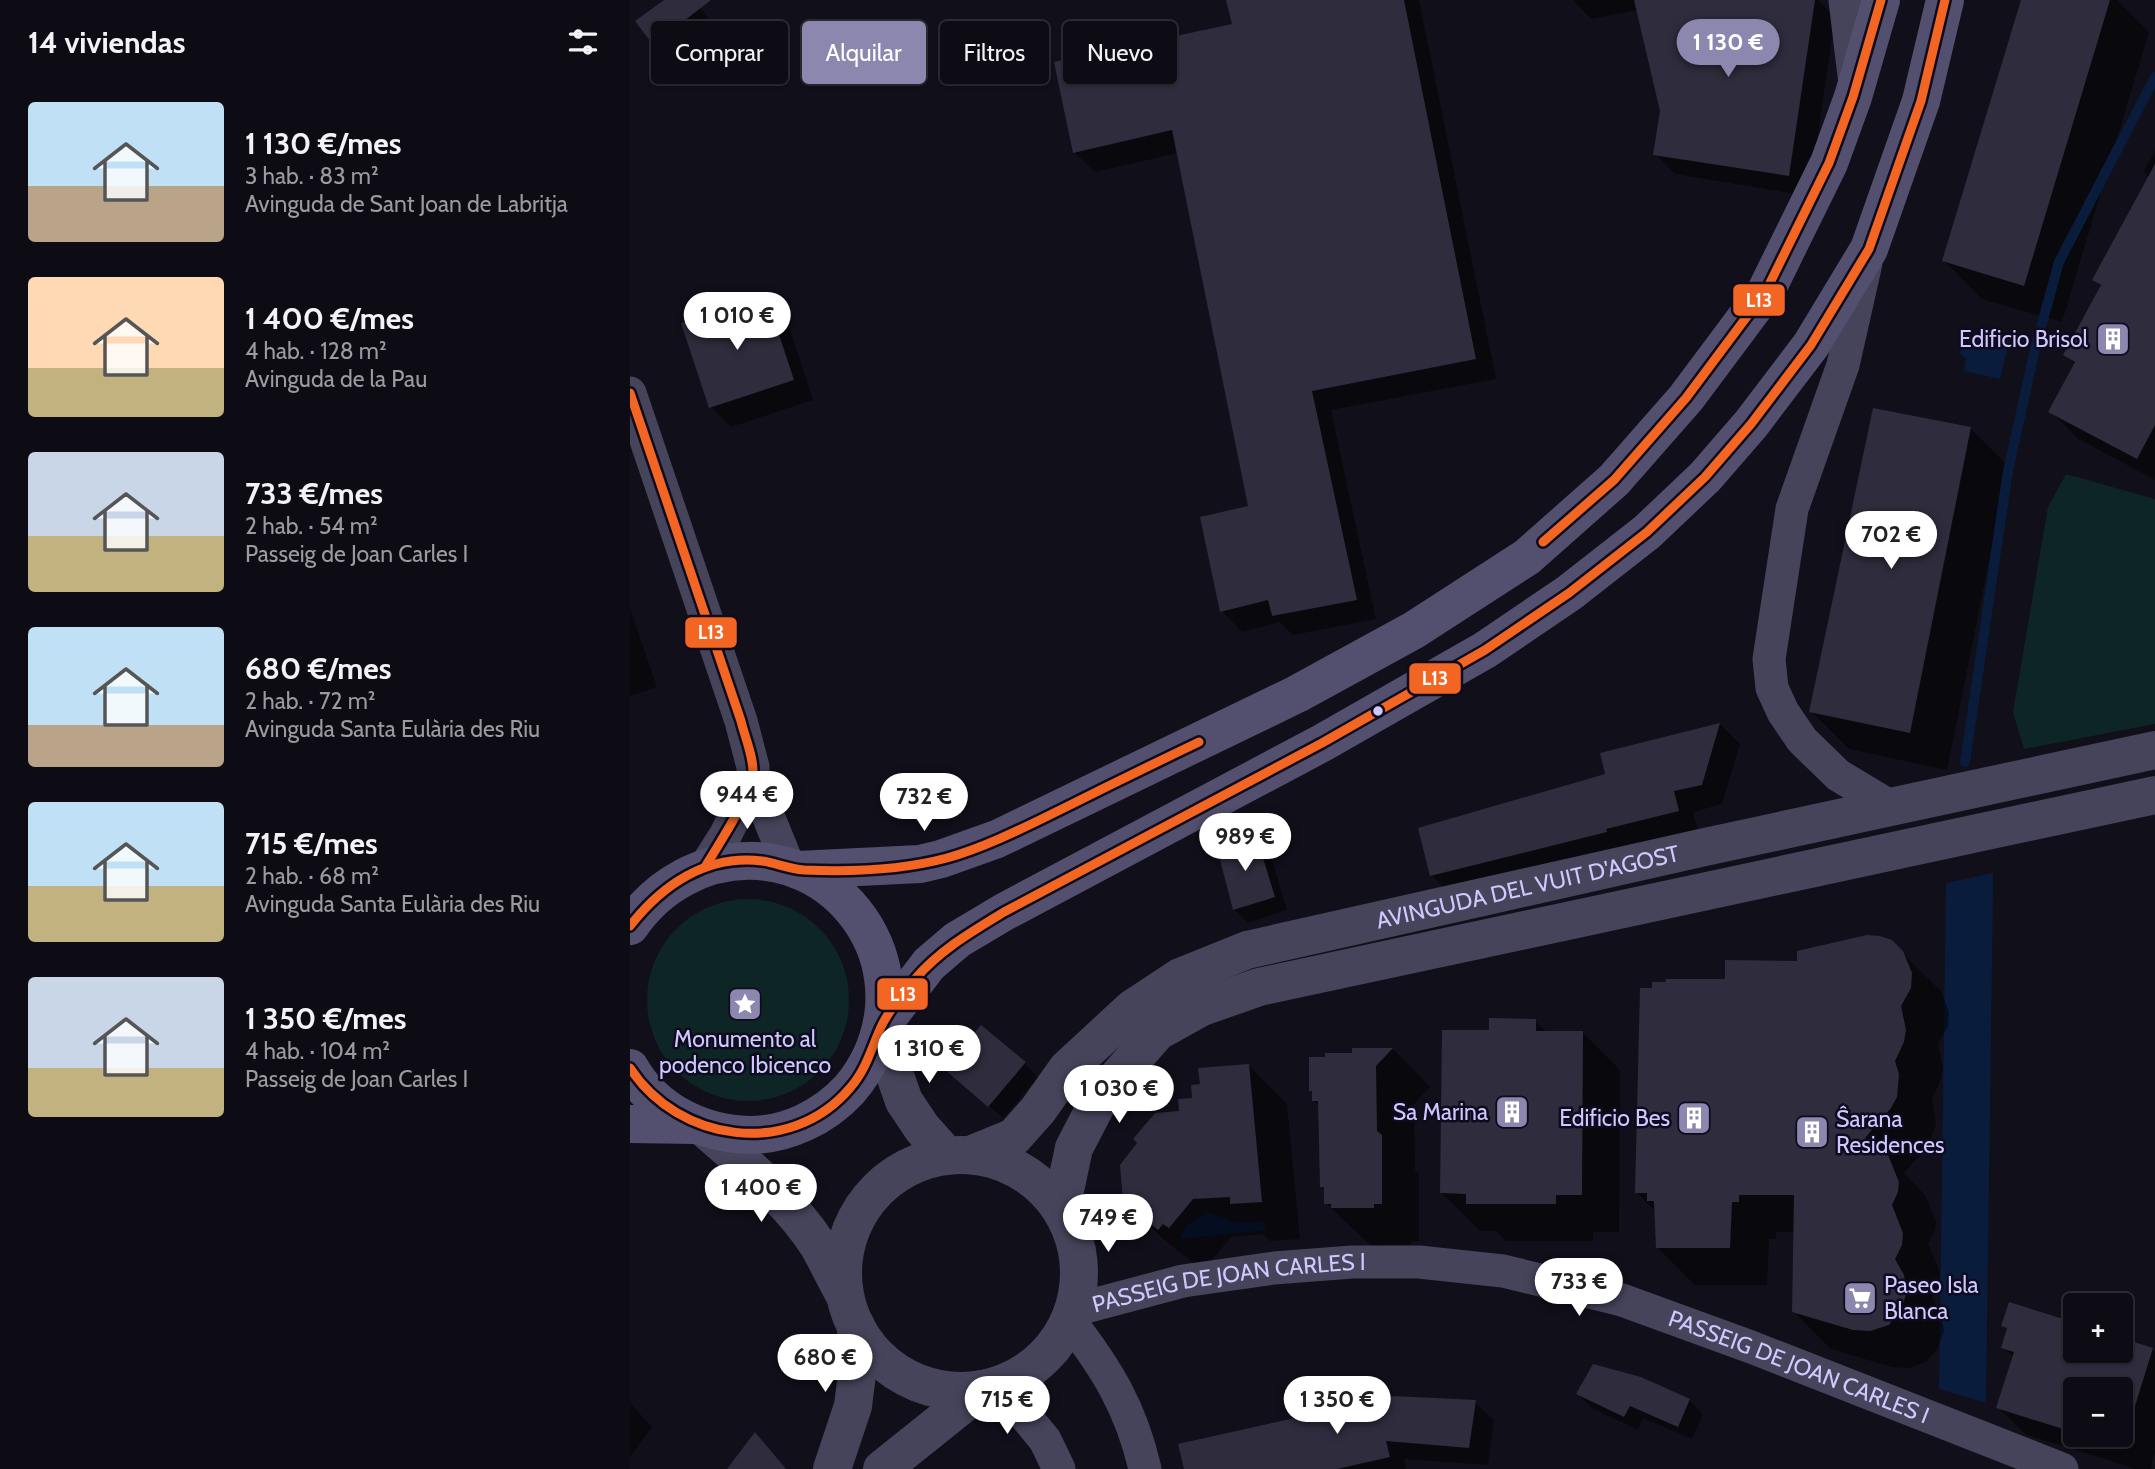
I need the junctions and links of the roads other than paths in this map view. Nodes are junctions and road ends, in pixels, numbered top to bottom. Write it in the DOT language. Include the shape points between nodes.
graph roads {
  1 [pos="1845,0"];
  2 [pos="1881,0"];
  3 [pos="1945,0"];
  4 [pos="1855,90"];
  5 [pos="1869,250"];
  6 [pos="631,396"];
  7 [pos="643,471"];
  8 [pos="2155,750"];
  9 [pos="753,773"];
  10 [pos="2155,795"];
  11 [pos="1891,807"];
  12 [pos="705,867"];
  13 [pos="794,868"];
  14 [pos="630,926"];
  15 [pos="881,1029"];
  16 [pos="630,1068"];
  17 [pos="630,1124"];
  18 [pos="699,1126"];
  19 [pos="959,1156"];
  20 [pos="1061,1209"];
  21 [pos="851,1312"];
  22 [pos="1072,1315"];
  23 [pos="990,1387"];
  24 [pos="832,1469"];
  25 [pos="882,1469"];
  26 [pos="1059,1469"];
  27 [pos="1145,1469"];
  28 [pos="2062,1469"];
  1 -- 4 [label="street"];
  2 -- 4 [label="main road"];
  3 -- 5 [label="main road" via="1921,101"];
  4 -- 13 [label="main road" via="1829,163 1766,291 1686,398 1614,480 1527,557 1414,630 1297,694 997,839 920,864"];
  5 -- 11 [label="street" via="1843,365 1793,509 1769,659 1772,688 1802,740 1838,775"];
  5 -- 15 [label="main road" via="1811,345 1751,425 1647,532 1485,650 957,940 929,964"];
  6 -- 7 [label="street"];
  7 -- 9 [label="street" via="741,721"];
  8 -- 11 [label="street, AVINGUDA DEL VUIT D'AGOST"];
  9 -- 12 [label="street" via="726,834"];
  9 -- 13 [label="street"];
  10 -- 20 [label="street, AVINGUDA DEL VUIT D'AGOST" via="1259,987 1202,1007 1157,1032 1101,1096 1074,1148"];
  11 -- 19 [label="street, AVINGUDA DEL VUIT D'AGOST" via="1247,950 1180,976 1133,1008 1067,1069 1014,1137"];
  12 -- 13 [label="main road" via="758,861"];
  12 -- 14 [label="main road" via="660,891"];
  13 -- 15 [label="main road" via="837,893 872,939 885,995"];
  15 -- 18 [label="main road" via="859,1078 823,1112 801,1124 752,1135"];
  15 -- 19 [label="street" via="904,1101 922,1128"];
  16 -- 18 [label="main road" via="672,1113"];
  17 -- 18 [label="main road"];
  18 -- 21 [label="street" via="757,1174 796,1218 817,1244"];
  19 -- 20 [label="street" via="1006,1163 1050,1195"];
  19 -- 21 [label="street" via="923,1161 901,1172 865,1205 845,1250 843,1274"];
  20 -- 22 [label="street" via="1079,1258"];
  21 -- 23 [label="street" via="878,1356 908,1378 944,1389"];
  21 -- 24 [label="street" via="857,1374 853,1406"];
  22 -- 23 [label="street" via="1041,1360"];
  22 -- 27 [label="street" via="1116,1387"];
  22 -- 28 [label="street, PASSEIG DE JOAN CARLES I" via="1183,1281 1274,1268 1419,1262 1503,1271 1622,1300"];
  23 -- 25 [label="street"];
  23 -- 26 [label="street" via="1045,1440"];
}
